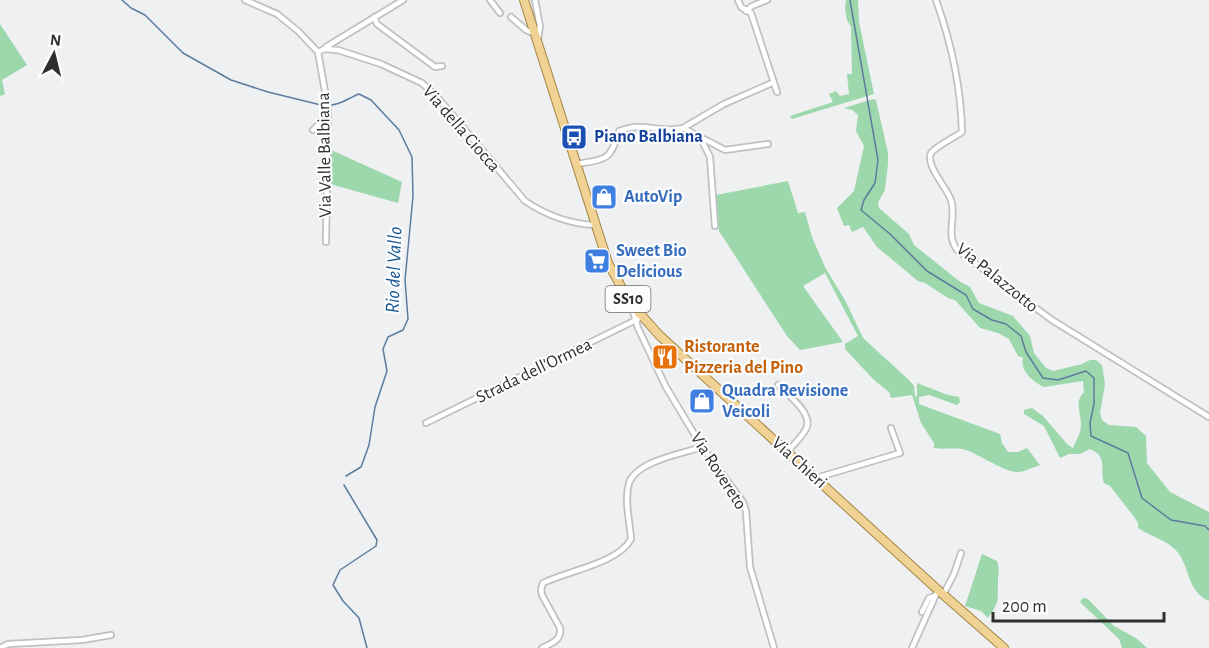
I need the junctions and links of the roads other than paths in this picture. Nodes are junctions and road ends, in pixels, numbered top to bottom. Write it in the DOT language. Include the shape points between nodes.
graph roads {
  1 [pos="245,0"];
  2 [pos="403,0"];
  3 [pos="490,0"];
  4 [pos="524,0"];
  5 [pos="535,0"];
  6 [pos="738,0"];
  7 [pos="767,0"];
  8 [pos="936,0"];
  9 [pos="746,10"];
  10 [pos="500,13"];
  11 [pos="511,16"];
  12 [pos="374,17"];
  13 [pos="537,37"];
  14 [pos="324,49"];
  15 [pos="318,52"];
  16 [pos="442,66"];
  17 [pos="772,83"];
  18 [pos="777,92"];
  19 [pos="328,115"];
  20 [pos="683,128"];
  21 [pos="313,130"];
  22 [pos="700,137"];
  23 [pos="768,144"];
  24 [pos="576,164"];
  25 [pos="596,225"];
  26 [pos="715,226"];
  27 [pos="326,242"];
  28 [pos="638,319"];
  29 [pos="778,386"];
  30 [pos="1209,417"];
  31 [pos="426,423"];
  32 [pos="891,428"];
  33 [pos="702,447"];
  34 [pos="787,452"];
  35 [pos="816,478"];
  36 [pos="961,553"];
  37 [pos="939,594"];
  38 [pos="955,606"];
  39 [pos="922,612"];
  40 [pos="111,635"];
  41 [pos="0,648"];
  42 [pos="542,648"];
  43 [pos="774,648"];
  44 [pos="912,648"];
  45 [pos="998,648"];
  46 [pos="1004,648"];
  1 -- 15 [label="street" via="277,14"];
  2 -- 12 [label="street"];
  3 -- 10 [label="street"];
  4 -- 13 [label="main road, Via Chieri / SS10"];
  5 -- 13 [label="street" via="540,26"];
  6 -- 9 [label="street"];
  7 -- 9 [label="street"];
  8 -- 30 [label="street, Via Palazzotto" via="948,34 962,114 962,132 932,151 930,157 951,199 952,243 1052,320"];
  9 -- 17 [label="street" via="751,13"];
  11 -- 13 [label="street"];
  12 -- 14 [label="street"];
  12 -- 16 [label="street" via="377,24 435,67"];
  13 -- 24 [label="main road, Via Chieri / SS10"];
  14 -- 15 [label="street"];
  14 -- 25 [label="street, Via della Ciocca" via="381,64 422,83 525,201 575,223"];
  15 -- 19 [label="street, Via Valle Balbiana"];
  17 -- 18 [label="street"];
  17 -- 20 [label="street"];
  19 -- 21 [label="street"];
  19 -- 27 [label="street, Via Valle Balbiana"];
  20 -- 22 [label="street"];
  20 -- 24 [label="street" via="632,126 619,131 608,157"];
  22 -- 23 [label="street" via="725,150"];
  22 -- 26 [label="street" via="710,157"];
  24 -- 25 [label="main road, Via Chieri / SS10"];
  25 -- 28 [label="main road, Via Chieri / SS10" via="608,263"];
  28 -- 31 [label="street, Strada dell'Ormea"];
  28 -- 33 [label="street, Via Rovereto" via="666,387"];
  28 -- 34 [label="main road, Via Chieri / SS10"];
  29 -- 34 [label="street" via="804,412 808,422"];
  32 -- 35 [label="street" via="900,453"];
  33 -- 42 [label="street" via="649,463 634,475 629,483 628,546 543,583 542,595 561,634"];
  33 -- 43 [label="street, Via Rovereto" via="746,511 750,567"];
  34 -- 35 [label="main road, Via Chieri / SS10"];
  35 -- 37 [label="main road, Via Chieri / SS10"];
  36 -- 37 [label="street" via="954,574"];
  37 -- 38 [label="main road, Via Chieri / SS10"];
  37 -- 39 [label="street" via="929,598"];
  37 -- 44 [label="street"];
  38 -- 45 [label="main road, Via Chieri / SS10"];
  38 -- 46 [label="main road, Via Chieri / SS10"];
  40 -- 41 [label="street" via="8,644"];
}
